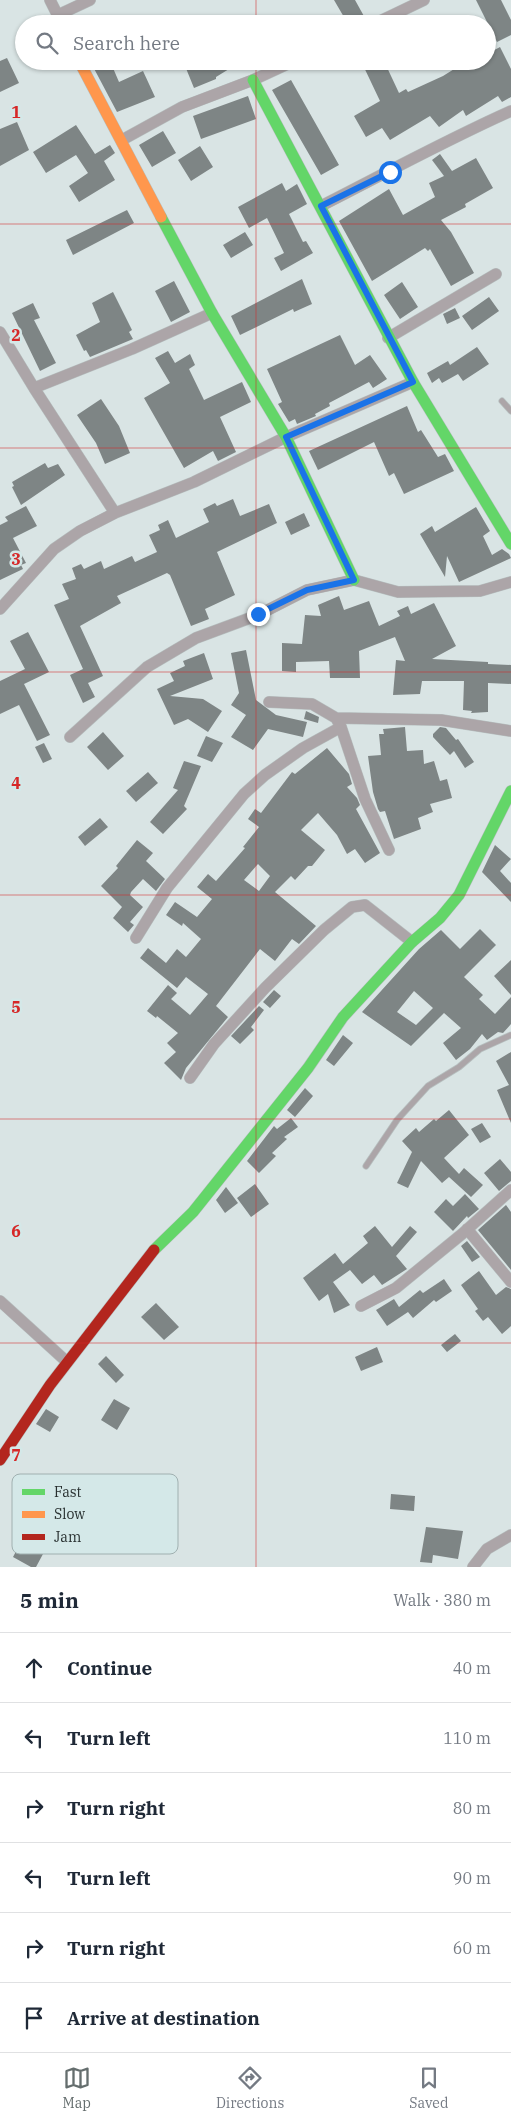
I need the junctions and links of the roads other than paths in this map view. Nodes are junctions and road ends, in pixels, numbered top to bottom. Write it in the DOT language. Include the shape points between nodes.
graph roads {
  1 [pos="50,0"];
  2 [pos="90,0"];
  3 [pos="424,0"];
  4 [pos="58,15"];
  5 [pos="68,15"];
  6 [pos="393,15"];
  7 [pos="84,70"];
  8 [pos="275,70"];
  9 [pos="253,80"];
  10 [pos="511,111"];
  11 [pos="122,140"];
  12 [pos="321,206"];
  13 [pos="496,274"];
  14 [pos="212,313"];
  15 [pos="0,332"];
  16 [pos="388,338"];
  17 [pos="413,382"];
  18 [pos="34,388"];
  19 [pos="502,401"];
  20 [pos="511,411"];
  21 [pos="286,437"];
  22 [pos="114,513"];
  23 [pos="511,544"];
  24 [pos="354,580"];
  25 [pos="511,582"];
  26 [pos="0,609"];
  27 [pos="268,702"];
  28 [pos="339,722"];
  29 [pos="511,730"];
  30 [pos="70,737"];
  31 [pos="511,791"];
  32 [pos="388,850"];
  33 [pos="136,938"];
  34 [pos="412,942"];
  35 [pos="511,1035"];
  36 [pos="190,1078"];
  37 [pos="366,1166"];
  38 [pos="511,1190"];
  39 [pos="467,1229"];
  40 [pos="511,1282"];
  41 [pos="0,1301"];
  42 [pos="360,1306"];
  43 [pos="67,1362"];
  44 [pos="0,1460"];
  45 [pos="511,1535"];
  46 [pos="473,1567"];
  1 -- 4 [label="street"];
  2 -- 5 [label="street"];
  3 -- 6 [label="street"];
  7 -- 11 [label="street"];
  8 -- 9 [label="street"];
  9 -- 11 [label="street" via="182,107"];
  9 -- 12 [label="street"];
  10 -- 12 [label="street" via="432,147 414,160"];
  11 -- 14 [label="street"];
  12 -- 16 [label="street"];
  13 -- 16 [label="street"];
  14 -- 18 [label="street"];
  14 -- 21 [label="street"];
  15 -- 18 [label="street"];
  16 -- 17 [label="street"];
  17 -- 21 [label="street"];
  17 -- 23 [label="street"];
  18 -- 22 [label="street"];
  19 -- 20 [label="lane"];
  21 -- 22 [label="street" via="194,482"];
  21 -- 24 [label="street"];
  22 -- 26 [label="street" via="54,549"];
  24 -- 25 [label="street" via="398,592 480,591"];
  24 -- 30 [label="street" via="307,590 258,614 196,638 147,667"];
  27 -- 28 [label="street" via="312,704"];
  28 -- 29 [label="street" via="441,720"];
  28 -- 32 [label="street" via="365,799"];
  28 -- 33 [label="street" via="244,794 167,888"];
  31 -- 34 [label="street" via="459,895 440,918"];
  34 -- 36 [label="street" via="365,905 352,907 265,988 214,1044"];
  34 -- 43 [label="street" via="343,1017 308,1068 193,1212 153,1252"];
  35 -- 37 [label="lane" via="480,1049 428,1086 397,1120"];
  38 -- 39 [label="street"];
  39 -- 40 [label="street"];
  39 -- 42 [label="street" via="396,1288"];
  41 -- 43 [label="street"];
  43 -- 44 [label="street"];
  45 -- 46 [label="street" via="487,1550"];
}
